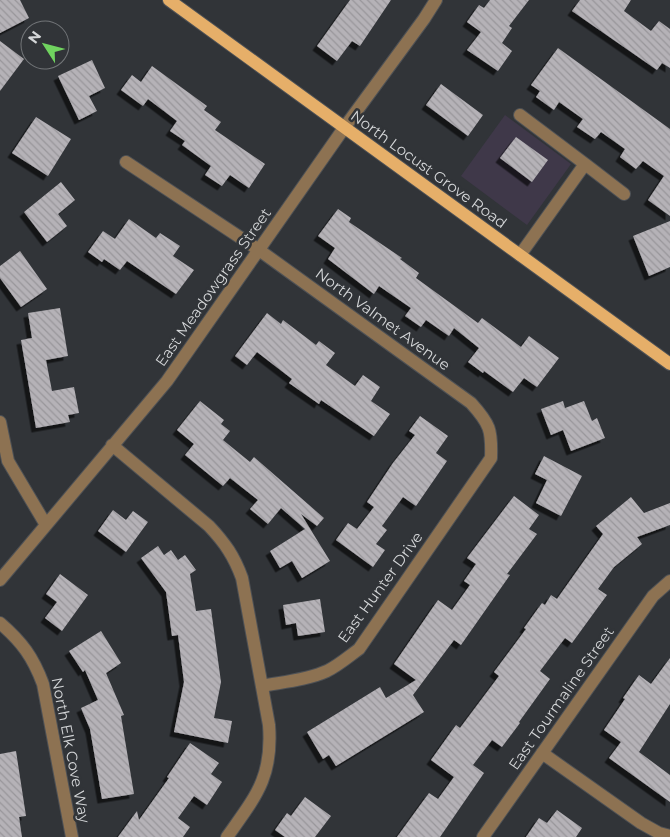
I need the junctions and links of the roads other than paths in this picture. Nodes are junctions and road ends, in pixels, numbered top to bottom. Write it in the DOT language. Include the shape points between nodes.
graph roads {
  1 [pos="169,0"];
  2 [pos="436,0"];
  3 [pos="520,115"];
  4 [pos="344,128"];
  5 [pos="126,162"];
  6 [pos="585,164"];
  7 [pos="624,194"];
  8 [pos="259,250"];
  9 [pos="520,255"];
  10 [pos="670,364"];
  11 [pos="485,418"];
  12 [pos="0,422"];
  13 [pos="112,445"];
  14 [pos="46,525"];
  15 [pos="0,580"];
  16 [pos="670,582"];
  17 [pos="0,623"];
  18 [pos="262,686"];
  19 [pos="542,753"];
  20 [pos="670,836"];
  21 [pos="72,837"];
  22 [pos="227,837"];
  23 [pos="482,837"];
  1 -- 4 [label="main road, North Locust Grove Road"];
  2 -- 4 [label="street, East Meadowgrass Street"];
  3 -- 6 [label="street"];
  4 -- 8 [label="street, East Meadowgrass Street"];
  4 -- 9 [label="main road, North Locust Grove Road"];
  5 -- 8 [label="street, North Valmet Avenue"];
  6 -- 7 [label="street"];
  6 -- 9 [label="street"];
  8 -- 11 [label="street, North Valmet Avenue" via="471,403"];
  8 -- 13 [label="street, East Meadowgrass Street" via="167,380"];
  9 -- 10 [label="main road, North Locust Grove Road"];
  11 -- 18 [label="street, East Hunter Drive" via="492,438 491,458 359,649 325,672"];
  12 -- 14 [label="street" via="8,461"];
  13 -- 14 [label="street, East Meadowgrass Street"];
  13 -- 18 [label="street" via="224,541 242,578"];
  14 -- 15 [label="street, East Meadowgrass Street"];
  16 -- 19 [label="street, East Tourmaline Street" via="653,596"];
  17 -- 21 [label="street, North Elk Cove Way" via="25,647 43,684"];
  18 -- 22 [label="street" via="270,725 268,766 262,785"];
  19 -- 20 [label="street" via="641,823"];
  19 -- 23 [label="street, East Tourmaline Street"];
}
